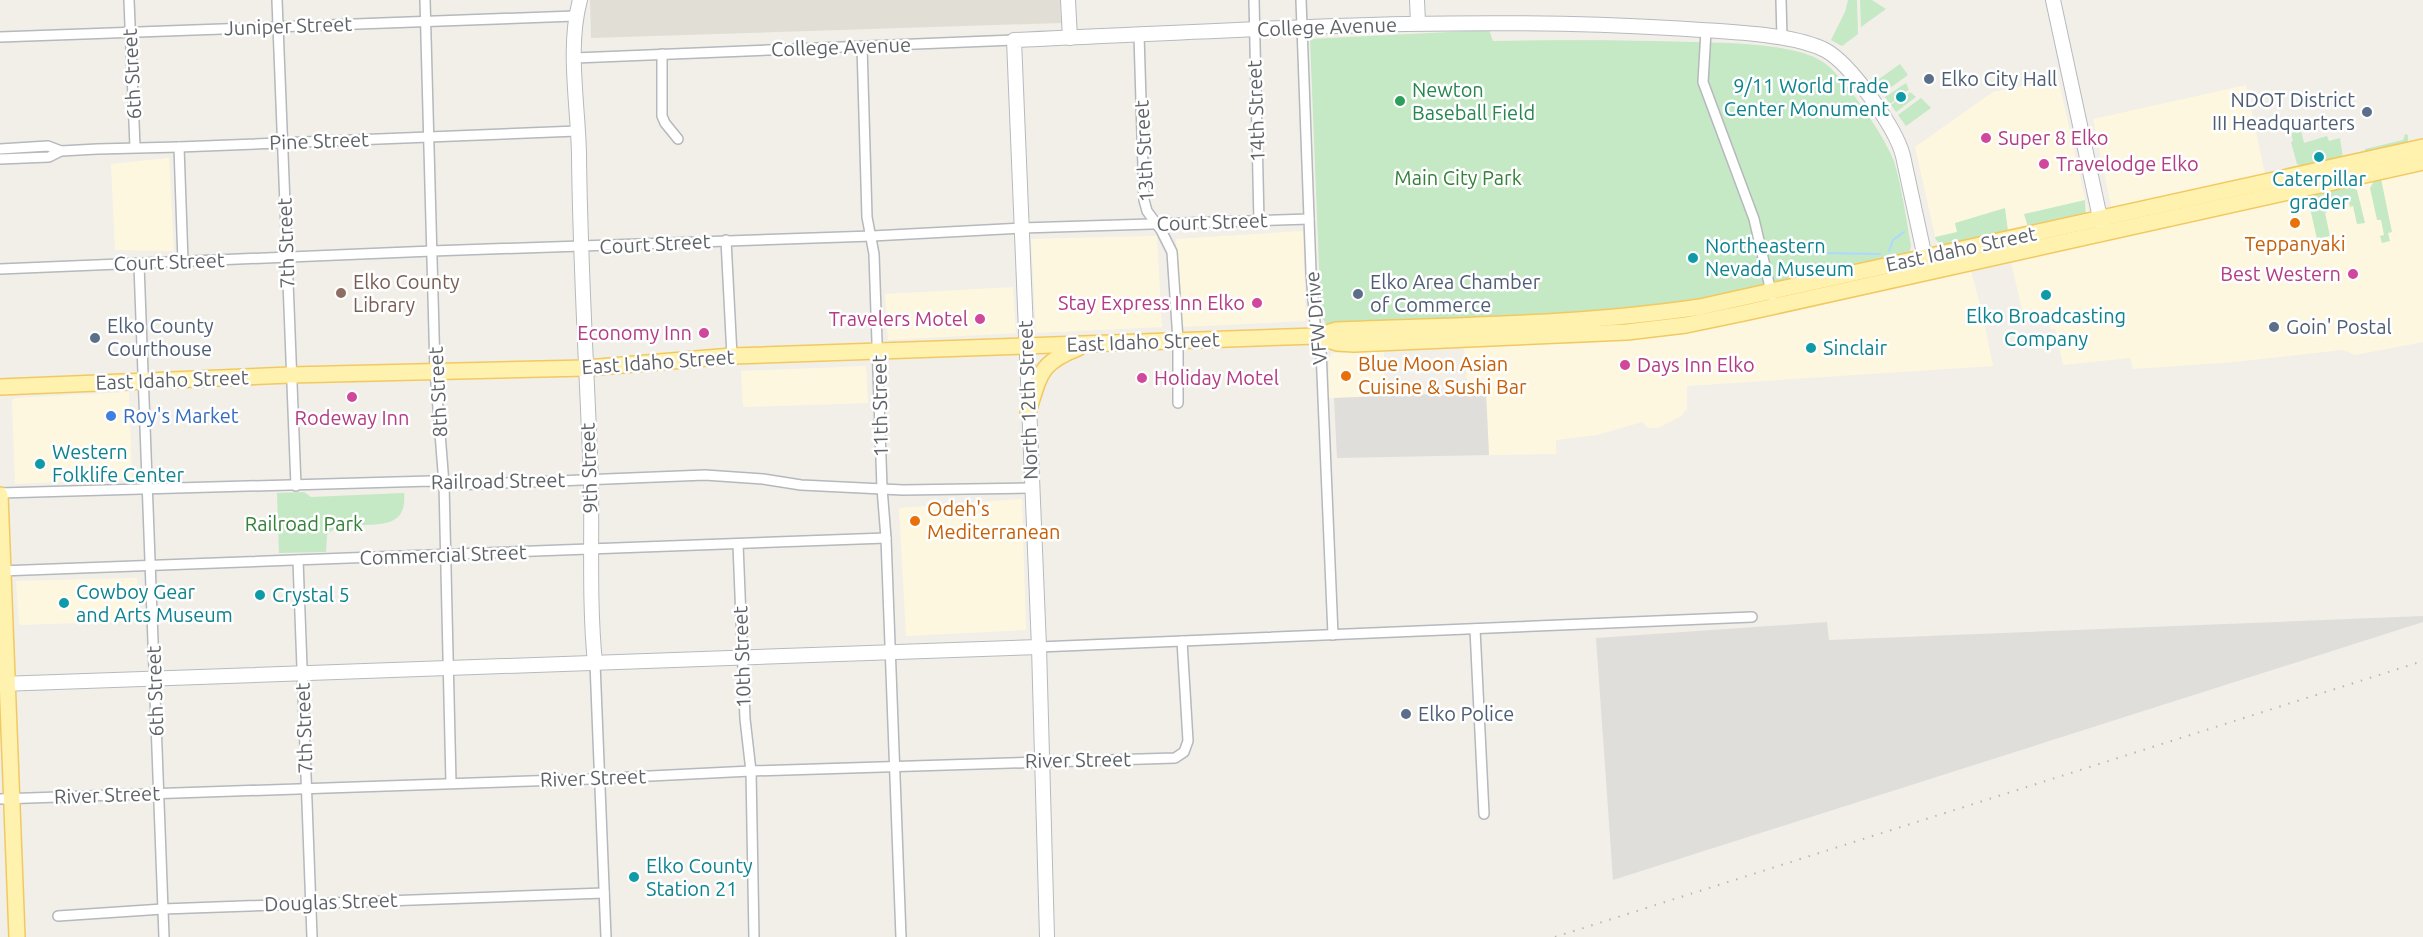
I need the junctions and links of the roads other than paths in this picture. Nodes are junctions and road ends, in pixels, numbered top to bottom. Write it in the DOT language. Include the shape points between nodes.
graph roads {
  1 [pos="129,0"];
  2 [pos="277,0"];
  3 [pos="425,0"];
  4 [pos="580,0"];
  5 [pos="1068,0"];
  6 [pos="1254,0"];
  7 [pos="1301,0"];
  8 [pos="1417,0"];
  9 [pos="1780,0"];
  10 [pos="2053,0"];
  11 [pos="575,16"];
  12 [pos="426,21"];
  13 [pos="1418,23"];
  14 [pos="278,27"];
  15 [pos="1301,28"];
  16 [pos="1253,30"];
  17 [pos="1706,31"];
  18 [pos="130,32"];
  19 [pos="1139,35"];
  20 [pos="0,37"];
  21 [pos="1070,38"];
  22 [pos="1782,38"];
  23 [pos="1014,40"];
  24 [pos="862,46"];
  25 [pos="662,54"];
  26 [pos="575,58"];
  27 [pos="578,131"];
  28 [pos="430,138"];
  29 [pos="678,139"];
  30 [pos="281,142"];
  31 [pos="135,147"];
  32 [pos="179,147"];
  33 [pos="2423,147"];
  34 [pos="0,149"];
  35 [pos="61,151"];
  36 [pos="0,159"];
  37 [pos="2423,162"];
  38 [pos="1309,219"];
  39 [pos="1259,222"];
  40 [pos="1155,224"];
  41 [pos="2102,226"];
  42 [pos="1022,228"];
  43 [pos="2024,235"];
  44 [pos="872,236"];
  45 [pos="726,240"];
  46 [pos="580,248"];
  47 [pos="432,251"];
  48 [pos="1925,256"];
  49 [pos="287,259"];
  50 [pos="183,262"];
  51 [pos="1975,262"];
  52 [pos="139,265"];
  53 [pos="0,269"];
  54 [pos="1928,272"];
  55 [pos="1773,299"];
  56 [pos="1316,336"];
  57 [pos="1178,340"];
  58 [pos="1092,343"];
  59 [pos="1028,346"];
  60 [pos="879,352"];
  61 [pos="732,356"];
  62 [pos="586,368"];
  63 [pos="435,370"];
  64 [pos="290,375"];
  65 [pos="143,381"];
  66 [pos="0,387"];
  67 [pos="1178,403"];
  68 [pos="1028,412"];
  69 [pos="591,479"];
  70 [pos="444,484"];
  71 [pos="296,486"];
  72 [pos="148,488"];
  73 [pos="882,488"];
  74 [pos="1031,488"];
  75 [pos="0,494"];
  76 [pos="886,538"];
  77 [pos="738,544"];
  78 [pos="592,549"];
  79 [pos="444,556"];
  80 [pos="298,560"];
  81 [pos="151,567"];
  82 [pos="1,571"];
  83 [pos="1752,617"];
  84 [pos="1475,629"];
  85 [pos="1333,635"];
  86 [pos="1182,641"];
  87 [pos="1039,647"];
  88 [pos="890,653"];
  89 [pos="742,658"];
  90 [pos="595,663"];
  91 [pos="447,668"];
  92 [pos="302,673"];
  93 [pos="154,678"];
  94 [pos="3,684"];
  95 [pos="1042,760"];
  96 [pos="895,766"];
  97 [pos="751,771"];
  98 [pos="601,778"];
  99 [pos="451,783"];
  100 [pos="306,788"];
  101 [pos="159,794"];
  102 [pos="5,799"];
  103 [pos="1484,814"];
  104 [pos="604,893"];
  105 [pos="310,903"];
  106 [pos="163,909"];
  107 [pos="58,916"];
  108 [pos="17,937"];
  109 [pos="164,937"];
  110 [pos="312,937"];
  111 [pos="606,937"];
  112 [pos="754,937"];
  113 [pos="901,937"];
  114 [pos="1047,937"];
  1 -- 18 [label="street, 6th Street"];
  2 -- 14 [label="street, 7th Street"];
  3 -- 12 [label="street, 8th Street"];
  4 -- 11 [label="street, 9th Street"];
  5 -- 21 [label="street"];
  6 -- 16 [label="street, 14th Street"];
  7 -- 15 [label="street, VFW Drive"];
  8 -- 13 [label="street"];
  9 -- 22 [label="street"];
  10 -- 41 [label="street"];
  11 -- 12 [label="street, Juniper Street"];
  11 -- 26 [label="street, 9th Street"];
  12 -- 14 [label="street, Juniper Street"];
  12 -- 28 [label="street, 8th Street"];
  13 -- 15 [label="street, College Avenue"];
  13 -- 17 [label="street, College Avenue" via="1603,24"];
  14 -- 18 [label="street, Juniper Street"];
  14 -- 30 [label="street, 7th Street"];
  15 -- 16 [label="street, College Avenue"];
  15 -- 38 [label="street, VFW Drive"];
  16 -- 19 [label="street, College Avenue"];
  16 -- 39 [label="street, 14th Street"];
  17 -- 22 [label="street, College Avenue"];
  17 -- 55 [label="street" via="1704,85 1754,219"];
  18 -- 20 [label="street, Juniper Street"];
  18 -- 31 [label="street, 6th Street"];
  19 -- 21 [label="street, College Avenue"];
  19 -- 40 [label="street, 13th Street" via="1144,200"];
  21 -- 23 [label="street, College Avenue"];
  22 -- 48 [label="street, College Avenue" via="1806,43 1838,58 1894,134 1903,156"];
  23 -- 24 [label="street, College Avenue"];
  23 -- 42 [label="street, North 12th Street"];
  24 -- 25 [label="street, College Avenue"];
  24 -- 44 [label="street, 11th Street" via="867,217"];
  25 -- 26 [label="street, College Avenue"];
  25 -- 29 [label="street" via="662,116"];
  26 -- 27 [label="street, 9th Street"];
  27 -- 28 [label="street, Pine Street"];
  27 -- 46 [label="street, 9th Street"];
  28 -- 30 [label="street, Pine Street"];
  28 -- 47 [label="street, 8th Street"];
  30 -- 32 [label="street, Pine Street"];
  30 -- 49 [label="street, 7th Street"];
  31 -- 32 [label="street, Pine Street"];
  31 -- 35 [label="street, Pine Street"];
  32 -- 50 [label="street"];
  33 -- 41 [label="main road, East Idaho Street"];
  34 -- 35 [label="street, Pine Street" via="48,146"];
  35 -- 36 [label="street, Pine Street" via="48,157"];
  37 -- 41 [label="main road, East Idaho Street"];
  38 -- 39 [label="street, Court Street"];
  38 -- 56 [label="street, VFW Drive"];
  39 -- 40 [label="street, Court Street"];
  40 -- 42 [label="street, Court Street"];
  40 -- 57 [label="street, 13th Street" via="1172,252"];
  41 -- 43 [label="main road, East Idaho Street"];
  41 -- 51 [label="main road, East Idaho Street"];
  42 -- 44 [label="street, Court Street"];
  42 -- 59 [label="street, North 12th Street"];
  43 -- 48 [label="main road, East Idaho Street"];
  43 -- 51 [label="main road" via="2012,245 1979,254"];
  44 -- 45 [label="street, Court Street"];
  44 -- 60 [label="street, 11th Street"];
  45 -- 46 [label="street, Court Street"];
  45 -- 61 [label="street"];
  46 -- 47 [label="street, Court Street"];
  46 -- 62 [label="street, 9th Street"];
  47 -- 49 [label="street, Court Street"];
  47 -- 63 [label="street, 8th Street"];
  48 -- 54 [label="street, College Avenue"];
  48 -- 55 [label="main road, East Idaho Street"];
  49 -- 50 [label="street, Court Street"];
  49 -- 64 [label="street, 7th Street"];
  50 -- 52 [label="street, Court Street"];
  51 -- 54 [label="main road, East Idaho Street"];
  52 -- 53 [label="street, Court Street"];
  52 -- 65 [label="street, 6th Street"];
  54 -- 55 [label="main road, East Idaho Street"];
  55 -- 56 [label="main road, East Idaho Street" via="1686,325 1627,332 1354,345"];
  56 -- 57 [label="main road, East Idaho Street"];
  56 -- 85 [label="street, VFW Drive" via="1321,350"];
  57 -- 58 [label="main road, East Idaho Street"];
  57 -- 67 [label="street, 13th Street"];
  58 -- 59 [label="main road, East Idaho Street"];
  58 -- 68 [label="main road" via="1048,363"];
  59 -- 60 [label="main road, East Idaho Street"];
  59 -- 68 [label="street, North 12th Street"];
  60 -- 61 [label="main road, East Idaho Street"];
  60 -- 73 [label="street, 11th Street"];
  61 -- 62 [label="main road, East Idaho Street"];
  62 -- 63 [label="main road, East Idaho Street"];
  62 -- 69 [label="street, 9th Street"];
  63 -- 64 [label="main road, East Idaho Street"];
  63 -- 70 [label="street, 8th Street"];
  64 -- 65 [label="main road, East Idaho Street"];
  64 -- 71 [label="street, 7th Street"];
  65 -- 66 [label="main road, East Idaho Street"];
  65 -- 72 [label="street, 6th Street"];
  68 -- 74 [label="street, North 12th Street"];
  69 -- 70 [label="street, Railroad Street"];
  69 -- 73 [label="street, Railroad Street" via="705,475"];
  69 -- 78 [label="street, 9th Street"];
  70 -- 71 [label="street, Railroad Street" via="431,481"];
  70 -- 79 [label="street, 8th Street"];
  71 -- 72 [label="street, Railroad Street"];
  72 -- 75 [label="street, Railroad Street"];
  72 -- 81 [label="street, 6th Street"];
  73 -- 74 [label="street, Railroad Street"];
  73 -- 76 [label="street, 11th Street"];
  74 -- 87 [label="street, North 12th Street"];
  75 -- 82 [label="main road"];
  76 -- 77 [label="street, Commercial Street"];
  76 -- 88 [label="street, 11th Street"];
  77 -- 78 [label="street, Commercial Street"];
  77 -- 89 [label="street, 10th Street"];
  78 -- 79 [label="street, Commercial Street"];
  78 -- 90 [label="street, 9th Street"];
  79 -- 80 [label="street, Commercial Street"];
  79 -- 91 [label="street, 8th Street"];
  80 -- 81 [label="street, Commercial Street"];
  80 -- 92 [label="street, 7th Street"];
  81 -- 82 [label="street, Commercial Street"];
  81 -- 93 [label="street, 6th Street"];
  82 -- 94 [label="main road"];
  83 -- 84 [label="street"];
  84 -- 85 [label="street"];
  84 -- 103 [label="street"];
  85 -- 86 [label="street"];
  86 -- 87 [label="street"];
  86 -- 95 [label="street, River Street" via="1188,741 1184,752 1175,758"];
  87 -- 88 [label="street"];
  87 -- 95 [label="street, North 12th Street"];
  88 -- 89 [label="street"];
  88 -- 96 [label="street, 11th Street"];
  89 -- 90 [label="street"];
  89 -- 97 [label="street, 10th Street"];
  90 -- 91 [label="street"];
  90 -- 98 [label="street, 9th Street"];
  91 -- 92 [label="street"];
  91 -- 99 [label="street, 8th Street"];
  92 -- 93 [label="street"];
  92 -- 100 [label="street, 7th Street"];
  93 -- 94 [label="street"];
  93 -- 101 [label="street, 6th Street"];
  94 -- 102 [label="main road"];
  95 -- 96 [label="street, River Street"];
  95 -- 114 [label="street, North 12th Street"];
  96 -- 97 [label="street, River Street"];
  96 -- 113 [label="street, 11th Street"];
  97 -- 98 [label="street, River Street"];
  97 -- 112 [label="street, 10th Street"];
  98 -- 99 [label="street, River Street"];
  98 -- 104 [label="street, 9th Street"];
  99 -- 100 [label="street, River Street"];
  100 -- 101 [label="street, River Street"];
  100 -- 105 [label="street, 7th Street"];
  101 -- 102 [label="street, River Street"];
  101 -- 106 [label="street, 6th Street"];
  102 -- 108 [label="main road"];
  104 -- 105 [label="street, Douglas Street"];
  104 -- 111 [label="street, 9th Street"];
  105 -- 106 [label="street, Douglas Street"];
  105 -- 110 [label="street, 7th Street"];
  106 -- 107 [label="street, Douglas Street"];
  106 -- 109 [label="street, 6th Street"];
}
